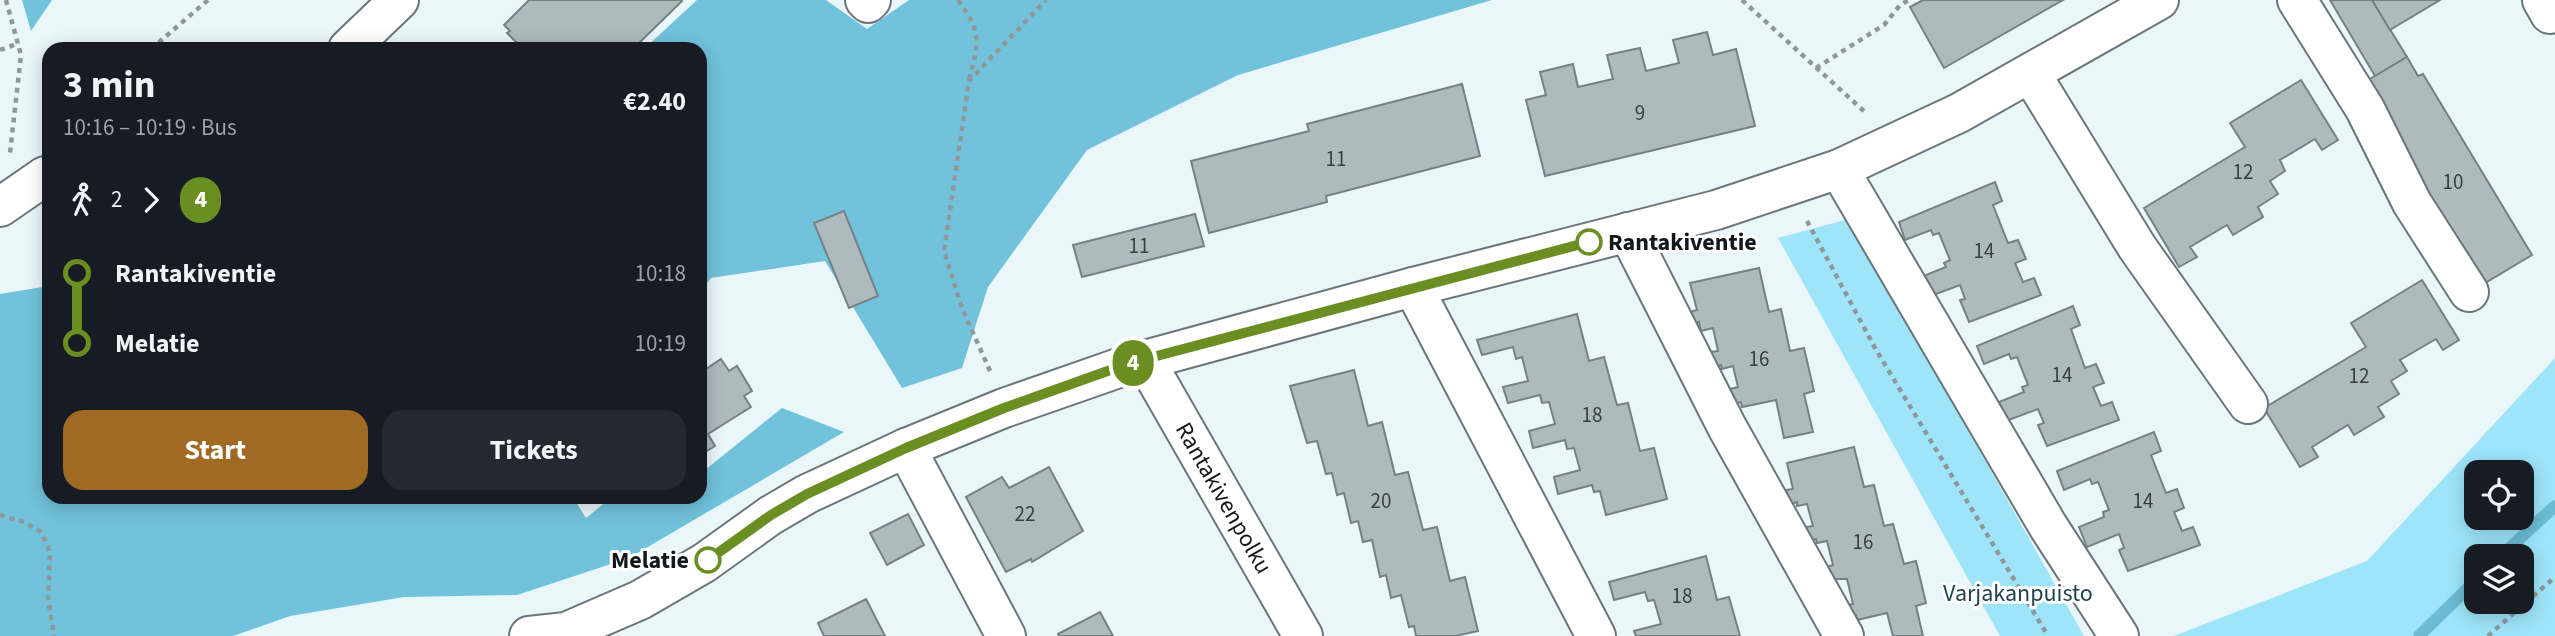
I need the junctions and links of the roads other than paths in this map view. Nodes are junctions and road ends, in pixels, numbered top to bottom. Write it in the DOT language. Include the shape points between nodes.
graph roads {
  1 [pos="399,0"];
  2 [pos="2159,0"];
  3 [pos="2297,0"];
  4 [pos="355,42"];
  5 [pos="2031,74"];
  6 [pos="1839,169"];
  7 [pos="42,178"];
  8 [pos="4,205"];
  9 [pos="1628,232"];
  10 [pos="1413,287"];
  11 [pos="2469,292"];
  12 [pos="1145,360"];
  13 [pos="2248,404"];
  14 [pos="906,448"];
  15 [pos="568,634"];
  16 [pos="529,636"];
  17 [pos="1006,636"];
  18 [pos="1303,636"];
  19 [pos="1597,636"];
  20 [pos="1844,636"];
  21 [pos="2119,636"];
  1 -- 4 [label="street"];
  2 -- 5 [label="street"];
  3 -- 11 [label="street" via="2365,109 2412,203"];
  5 -- 6 [label="street"];
  5 -- 13 [label="street" via="2137,247"];
  6 -- 9 [label="street" via="1716,210"];
  6 -- 21 [label="street" via="2048,526"];
  7 -- 8 [label="street"];
  9 -- 10 [label="street"];
  9 -- 20 [label="street" via="1727,427"];
  10 -- 12 [label="street"];
  10 -- 19 [label="street"];
  12 -- 14 [label="street" via="1004,408"];
  12 -- 18 [label="street, Rantakivenpolku"];
  14 -- 15 [label="street" via="807,494 704,563"];
  14 -- 17 [label="street"];
  15 -- 16 [label="street"];
}
